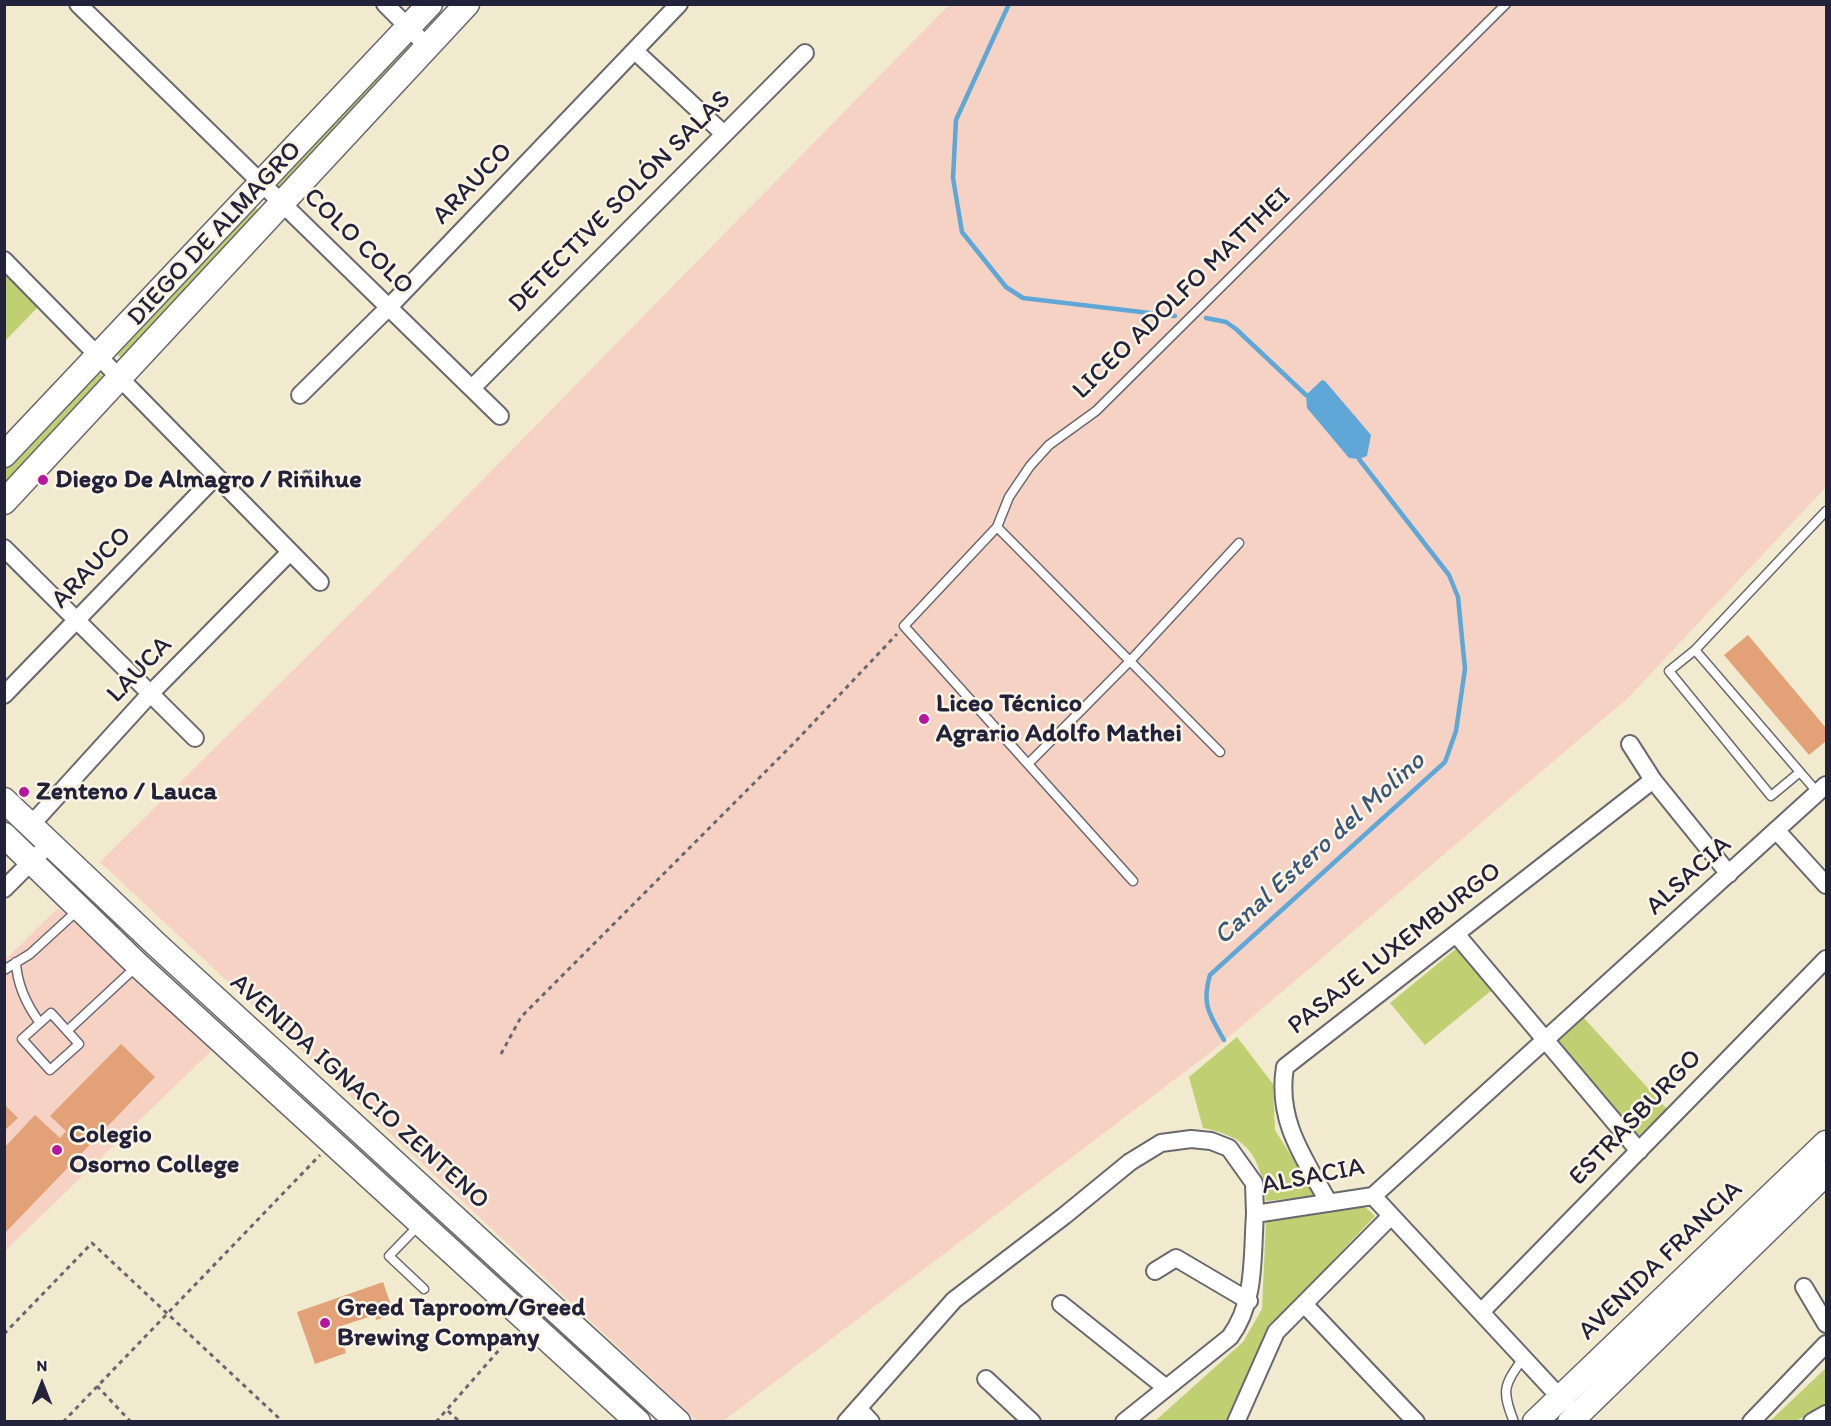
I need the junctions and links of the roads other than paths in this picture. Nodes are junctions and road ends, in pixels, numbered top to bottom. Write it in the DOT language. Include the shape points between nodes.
graph roads {
  1 [pos="78,4"];
  2 [pos="385,4"];
  3 [pos="430,4"];
  4 [pos="467,4"];
  5 [pos="679,4"];
  6 [pos="1506,4"];
  7 [pos="408,28"];
  8 [pos="428,46"];
  9 [pos="636,51"];
  10 [pos="805,53"];
  11 [pos="724,134"];
  12 [pos="261,183"];
  13 [pos="282,204"];
  14 [pos="212,235"];
  15 [pos="234,255"];
  16 [pos="4,260"];
  17 [pos="388,307"];
  18 [pos="98,356"];
  19 [pos="120,378"];
  20 [pos="472,388"];
  21 [pos="300,396"];
  22 [pos="500,416"];
  23 [pos="4,454"];
  24 [pos="216,476"];
  25 [pos="4,502"];
  26 [pos="1827,511"];
  27 [pos="997,527"];
  28 [pos="1239,543"];
  29 [pos="4,548"];
  30 [pos="290,552"];
  31 [pos="320,582"];
  32 [pos="77,621"];
  33 [pos="1695,650"];
  34 [pos="1130,661"];
  35 [pos="150,694"];
  36 [pos="4,695"];
  37 [pos="195,738"];
  38 [pos="1630,744"];
  39 [pos="1220,752"];
  40 [pos="1028,764"];
  41 [pos="1800,772"];
  42 [pos="1653,780"];
  43 [pos="1822,789"];
  44 [pos="4,800"];
  45 [pos="30,826"];
  46 [pos="1776,830"];
  47 [pos="4,835"];
  48 [pos="49,844"];
  49 [pos="32,862"];
  50 [pos="1729,874"];
  51 [pos="1133,881"];
  52 [pos="1827,885"];
  53 [pos="4,889"];
  54 [pos="80,907"];
  55 [pos="1456,933"];
  56 [pos="158,946"];
  57 [pos="1827,959"];
  58 [pos="16,962"];
  59 [pos="138,965"];
  60 [pos="4,970"];
  61 [pos="40,1023"];
  62 [pos="67,1030"];
  63 [pos="1546,1040"];
  64 [pos="351,1123"];
  65 [pos="334,1142"];
  66 [pos="1827,1143"];
  67 [pos="1639,1151"];
  68 [pos="1827,1173"];
  69 [pos="1373,1197"];
  70 [pos="1329,1203"];
  71 [pos="1255,1214"];
  72 [pos="1391,1216"];
  73 [pos="422,1222"];
  74 [pos="1155,1271"];
  75 [pos="1804,1287"];
  76 [pos="424,1288"];
  77 [pos="1249,1301"];
  78 [pos="1061,1304"];
  79 [pos="1304,1304"];
  80 [pos="1481,1312"];
  81 [pos="1827,1324"];
  82 [pos="1827,1344"];
  83 [pos="1523,1358"];
  84 [pos="986,1379"];
  85 [pos="1165,1387"];
  86 [pos="858,1408"];
  87 [pos="1572,1414"];
  88 [pos="1827,1414"];
  89 [pos="638,1422"];
  90 [pos="678,1422"];
  91 [pos="846,1422"];
  92 [pos="871,1422"];
  93 [pos="1032,1422"];
  94 [pos="1124,1422"];
  95 [pos="1236,1422"];
  96 [pos="1416,1422"];
  97 [pos="1514,1422"];
  98 [pos="1535,1422"];
  99 [pos="1751,1422"];
  100 [pos="1812,1422"];
  1 -- 12 [label="street, COLO COLO"];
  2 -- 7 [label="street"];
  3 -- 7 [label="main road, DIEGO DE ALMAGRO"];
  4 -- 8 [label="main road, DIEGO DE ALMAGRO"];
  5 -- 9 [label="street, ARAUCO"];
  6 -- 27 [label="lane, LICEO ADOLFO MATTHEI" via="1096,411 1049,445 1009,497"];
  7 -- 8 [label="street"];
  7 -- 12 [label="main road, DIEGO DE ALMAGRO"];
  8 -- 13 [label="main road, DIEGO DE ALMAGRO"];
  9 -- 11 [label="street"];
  9 -- 17 [label="street, ARAUCO"];
  10 -- 11 [label="street, DETECTIVE SOLÓN SALAS"];
  11 -- 20 [label="street, DETECTIVE SOLÓN SALAS"];
  12 -- 13 [label="street, COLO COLO"];
  12 -- 14 [label="main road, DIEGO DE ALMAGRO"];
  13 -- 15 [label="main road, DIEGO DE ALMAGRO"];
  13 -- 17 [label="street, COLO COLO"];
  14 -- 15 [label="main road"];
  14 -- 18 [label="main road, DIEGO DE ALMAGRO"];
  15 -- 19 [label="main road, DIEGO DE ALMAGRO"];
  16 -- 18 [label="street"];
  17 -- 20 [label="street, COLO COLO"];
  17 -- 21 [label="street, ARAUCO"];
  18 -- 19 [label="street"];
  18 -- 23 [label="main road, DIEGO DE ALMAGRO"];
  19 -- 24 [label="street"];
  19 -- 25 [label="main road, DIEGO DE ALMAGRO"];
  20 -- 22 [label="street, COLO COLO"];
  24 -- 30 [label="street"];
  24 -- 32 [label="street, ARAUCO"];
  26 -- 33 [label="lane"];
  27 -- 34 [label="lane"];
  27 -- 40 [label="lane, LICEO ADOLFO MATTHEI" via="904,626"];
  28 -- 34 [label="lane"];
  29 -- 32 [label="street"];
  30 -- 31 [label="street"];
  30 -- 35 [label="street, LAUCA"];
  32 -- 35 [label="street"];
  32 -- 36 [label="street, ARAUCO"];
  33 -- 41 [label="lane"];
  33 -- 41 [label="lane" via="1669,671 1771,796"];
  34 -- 39 [label="lane"];
  34 -- 40 [label="lane"];
  35 -- 37 [label="street"];
  35 -- 45 [label="street, LAUCA"];
  38 -- 42 [label="street"];
  40 -- 51 [label="lane"];
  41 -- 43 [label="lane"];
  42 -- 50 [label="street"];
  42 -- 55 [label="street, PASAJE LUXEMBURGO"];
  43 -- 46 [label="street, ALSACIA"];
  44 -- 45 [label="main road, AVENIDA IGNACIO ZENTENO"];
  45 -- 48 [label="main road, AVENIDA IGNACIO ZENTENO"];
  46 -- 50 [label="street, ALSACIA"];
  46 -- 52 [label="street"];
  47 -- 49 [label="main road, AVENIDA IGNACIO ZENTENO"];
  48 -- 49 [label="street"];
  48 -- 56 [label="main road, AVENIDA IGNACIO ZENTENO"];
  49 -- 53 [label="street"];
  49 -- 54 [label="main road, AVENIDA IGNACIO ZENTENO"];
  50 -- 63 [label="street, ALSACIA"];
  54 -- 58 [label="lane" via="30,954"];
  54 -- 59 [label="main road, AVENIDA IGNACIO ZENTENO"];
  55 -- 63 [label="street"];
  55 -- 70 [label="street, PASAJE LUXEMBURGO" via="1285,1067 1281,1089 1291,1135"];
  56 -- 59 [label="main road"];
  56 -- 64 [label="main road, AVENIDA IGNACIO ZENTENO"];
  57 -- 67 [label="street, ESTRASBURGO"];
  58 -- 60 [label="lane"];
  58 -- 61 [label="lane" via="17,981"];
  59 -- 62 [label="lane"];
  59 -- 65 [label="main road, AVENIDA IGNACIO ZENTENO"];
  61 -- 62 [label="lane" via="51,1013"];
  61 -- 62 [label="lane" via="22,1039 50,1070 79,1044"];
  63 -- 67 [label="street"];
  63 -- 69 [label="street, ALSACIA"];
  64 -- 65 [label="main road"];
  64 -- 90 [label="main road, AVENIDA IGNACIO ZENTENO"];
  65 -- 73 [label="main road, AVENIDA IGNACIO ZENTENO"];
  66 -- 87 [label="main road, AVENIDA FRANCIA"];
  67 -- 80 [label="street, ESTRASBURGO"];
  68 -- 87 [label="main road, AVENIDA FRANCIA"];
  69 -- 70 [label="street, ALSACIA"];
  69 -- 72 [label="street"];
  70 -- 71 [label="street, ALSACIA"];
  71 -- 77 [label="street"];
  71 -- 86 [label="street, ALSACIA" via="1254,1183 1229,1148 1191,1139 1161,1143 1130,1161 954,1300"];
  72 -- 79 [label="street"];
  72 -- 80 [label="street"];
  73 -- 76 [label="lane" via="389,1256"];
  73 -- 89 [label="main road, AVENIDA IGNACIO ZENTENO"];
  74 -- 77 [label="street" via="1176,1257"];
  75 -- 81 [label="street"];
  77 -- 85 [label="street" via="1242,1322 1230,1337"];
  78 -- 85 [label="street"];
  79 -- 95 [label="street" via="1276,1332"];
  79 -- 96 [label="street"];
  80 -- 83 [label="street"];
  82 -- 99 [label="street"];
  83 -- 87 [label="street"];
  83 -- 97 [label="lane" via="1504,1392"];
  84 -- 93 [label="street"];
  85 -- 94 [label="street"];
  86 -- 91 [label="street, ALSACIA"];
  86 -- 92 [label="street"];
  87 -- 98 [label="main road, AVENIDA FRANCIA"];
  88 -- 100 [label="street"];
}
